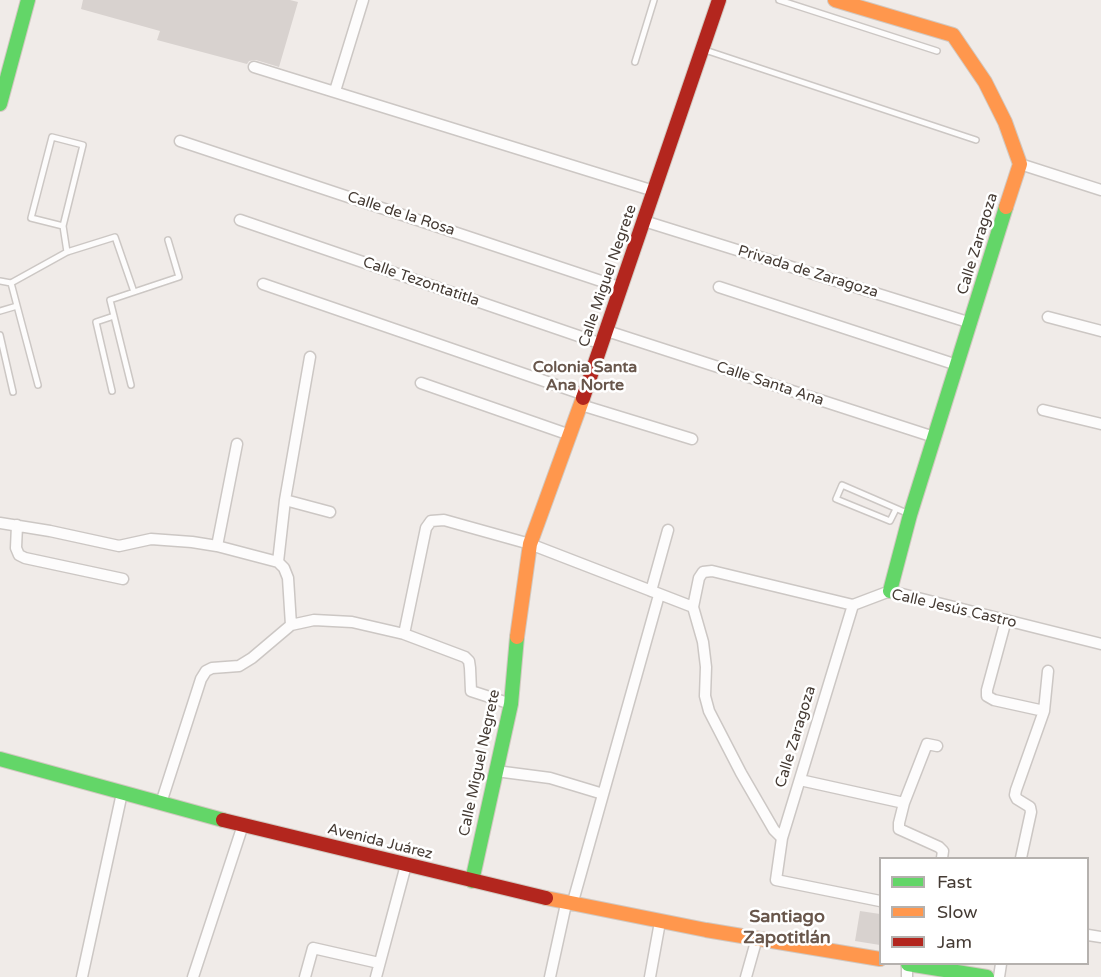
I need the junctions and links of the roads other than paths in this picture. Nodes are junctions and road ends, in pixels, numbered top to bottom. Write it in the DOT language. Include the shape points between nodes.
graph roads {
  1 [pos="28,0"];
  2 [pos="363,0"];
  3 [pos="654,0"];
  4 [pos="719,0"];
  5 [pos="779,0"];
  6 [pos="835,0"];
  7 [pos="703,49"];
  8 [pos="937,51"];
  9 [pos="635,62"];
  10 [pos="254,67"];
  11 [pos="335,91"];
  12 [pos="0,104"];
  13 [pos="976,140"];
  14 [pos="180,141"];
  15 [pos="1020,164"];
  16 [pos="1101,190"];
  17 [pos="654,191"];
  18 [pos="240,220"];
  19 [pos="645,220"];
  20 [pos="63,226"];
  21 [pos="168,240"];
  22 [pos="67,252"];
  23 [pos="0,281"];
  24 [pos="11,283"];
  25 [pos="263,284"];
  26 [pos="719,286"];
  27 [pos="622,288"];
  28 [pos="134,292"];
  29 [pos="17,306"];
  30 [pos="0,311"];
  31 [pos="114,316"];
  32 [pos="1048,317"];
  33 [pos="971,323"];
  34 [pos="1101,331"];
  35 [pos="0,335"];
  36 [pos="604,338"];
  37 [pos="310,357"];
  38 [pos="957,365"];
  39 [pos="421,383"];
  40 [pos="131,385"];
  41 [pos="38,386"];
  42 [pos="112,391"];
  43 [pos="14,392"];
  44 [pos="583,400"];
  45 [pos="1043,410"];
  46 [pos="1101,424"];
  47 [pos="570,435"];
  48 [pos="934,437"];
  49 [pos="692,440"];
  50 [pos="237,444"];
  51 [pos="285,500"];
  52 [pos="896,509"];
  53 [pos="330,512"];
  54 [pos="910,515"];
  55 [pos="0,523"];
  56 [pos="17,525"];
  57 [pos="668,530"];
  58 [pos="530,544"];
  59 [pos="217,546"];
  60 [pos="278,562"];
  61 [pos="123,579"];
  62 [pos="890,591"];
  63 [pos="655,593"];
  64 [pos="853,605"];
  65 [pos="693,607"];
  66 [pos="1006,620"];
  67 [pos="291,625"];
  68 [pos="404,634"];
  69 [pos="1101,644"];
  70 [pos="1048,671"];
  71 [pos="511,704"];
  72 [pos="1044,711"];
  73 [pos="938,746"];
  74 [pos="0,760"];
  75 [pos="496,771"];
  76 [pos="800,780"];
  77 [pos="122,793"];
  78 [pos="603,794"];
  79 [pos="161,803"];
  80 [pos="904,803"];
  81 [pos="243,825"];
  82 [pos="782,838"];
  83 [pos="942,857"];
  84 [pos="1021,857"];
  85 [pos="406,865"];
  86 [pos="472,881"];
  87 [pos="879,901"];
  88 [pos="569,905"];
  89 [pos="660,922"];
  90 [pos="757,938"];
  91 [pos="879,959"];
  92 [pos="379,963"];
  93 [pos="919,965"];
  94 [pos="82,977"];
  95 [pos="193,977"];
  96 [pos="305,977"];
  97 [pos="376,977"];
  98 [pos="550,977"];
  99 [pos="650,977"];
  100 [pos="746,977"];
  101 [pos="987,977"];
  1 -- 12 [label="street"];
  2 -- 11 [label="street"];
  3 -- 9 [label="lane"];
  4 -- 7 [label="street, Calle Miguel Negrete"];
  5 -- 8 [label="lane"];
  6 -- 15 [label="street" via="954,35 985,82"];
  7 -- 13 [label="lane"];
  7 -- 17 [label="street, Calle Miguel Negrete"];
  10 -- 11 [label="street"];
  11 -- 17 [label="street"];
  14 -- 27 [label="street, Calle de la Rosa"];
  15 -- 16 [label="street"];
  15 -- 33 [label="street, Calle Zaragoza"];
  17 -- 19 [label="street, Calle Miguel Negrete"];
  18 -- 36 [label="street, Calle Tezontatitla"];
  19 -- 27 [label="street, Calle Miguel Negrete"];
  19 -- 33 [label="street, Privada de Zaragoza"];
  20 -- 20 [label="lane" via="83,145 52,137 32,218"];
  20 -- 22 [label="lane"];
  21 -- 28 [label="lane" via="179,277"];
  22 -- 24 [label="lane"];
  22 -- 28 [label="lane" via="115,237"];
  23 -- 24 [label="lane"];
  24 -- 29 [label="lane"];
  25 -- 44 [label="street"];
  26 -- 38 [label="street"];
  27 -- 36 [label="street, Calle Miguel Negrete"];
  28 -- 31 [label="lane" via="110,300"];
  29 -- 30 [label="lane"];
  29 -- 41 [label="lane"];
  31 -- 40 [label="lane"];
  31 -- 42 [label="lane" via="96,322"];
  32 -- 34 [label="street"];
  33 -- 38 [label="street, Calle Zaragoza"];
  35 -- 43 [label="lane"];
  36 -- 44 [label="street, Calle Miguel Negrete"];
  36 -- 48 [label="street, Calle Santa Ana"];
  37 -- 51 [label="street"];
  38 -- 48 [label="street, Calle Zaragoza"];
  39 -- 47 [label="street"];
  44 -- 47 [label="street, Calle Miguel Negrete"];
  44 -- 49 [label="street"];
  45 -- 46 [label="street"];
  47 -- 58 [label="street, Calle Miguel Negrete"];
  48 -- 54 [label="street, Calle Zaragoza"];
  50 -- 59 [label="street"];
  51 -- 53 [label="street"];
  51 -- 60 [label="street"];
  52 -- 52 [label="lane" via="842,485 836,499 890,521"];
  52 -- 54 [label="lane"];
  54 -- 62 [label="street, Calle Zaragoza"];
  55 -- 56 [label="street"];
  56 -- 59 [label="street" via="119,546 152,539"];
  56 -- 61 [label="street" via="16,548 25,558"];
  57 -- 63 [label="street"];
  58 -- 63 [label="street"];
  58 -- 68 [label="street" via="444,520 431,521 426,528"];
  58 -- 71 [label="street, Calle Miguel Negrete"];
  59 -- 60 [label="street"];
  60 -- 67 [label="street" via="288,578"];
  62 -- 64 [label="street, Calle Jesús Castro"];
  62 -- 66 [label="street, Calle Jesús Castro"];
  63 -- 65 [label="street"];
  63 -- 78 [label="street"];
  64 -- 65 [label="street" via="712,571 703,572 699,578"];
  64 -- 76 [label="street, Calle Zaragoza"];
  65 -- 82 [label="street" via="703,642 709,711"];
  66 -- 69 [label="street, Calle Jesús Castro"];
  66 -- 72 [label="street" via="987,696"];
  67 -- 68 [label="street" via="314,620 351,622"];
  67 -- 79 [label="street" via="239,666 206,671"];
  68 -- 71 [label="street" via="465,657 469,660 471,691"];
  70 -- 72 [label="street"];
  71 -- 75 [label="street, Calle Miguel Negrete"];
  72 -- 84 [label="street" via="1015,795 1031,812"];
  73 -- 80 [label="street" via="927,744"];
  74 -- 77 [label="street, Avenida Juárez"];
  75 -- 78 [label="street" via="550,778"];
  75 -- 86 [label="street, Calle Miguel Negrete"];
  76 -- 80 [label="street"];
  76 -- 82 [label="street, Calle Zaragoza"];
  77 -- 79 [label="street, Avenida Juárez"];
  77 -- 94 [label="street"];
  78 -- 88 [label="street"];
  79 -- 81 [label="street, Avenida Juárez"];
  80 -- 83 [label="street" via="899,829 939,847"];
  81 -- 85 [label="street, Avenida Juárez"];
  81 -- 95 [label="street"];
  82 -- 87 [label="street, Calle Zaragoza" via="776,880"];
  85 -- 86 [label="street, Avenida Juárez"];
  85 -- 92 [label="street"];
  86 -- 88 [label="street, Avenida Juárez"];
  88 -- 89 [label="street, Avenida Juárez"];
  88 -- 98 [label="street"];
  89 -- 90 [label="street, Avenida Juárez"];
  89 -- 99 [label="street"];
  90 -- 91 [label="street, Avenida Juárez"];
  90 -- 100 [label="street"];
  92 -- 96 [label="street" via="313,948"];
  92 -- 97 [label="street"];
  93 -- 101 [label="street"];
}
